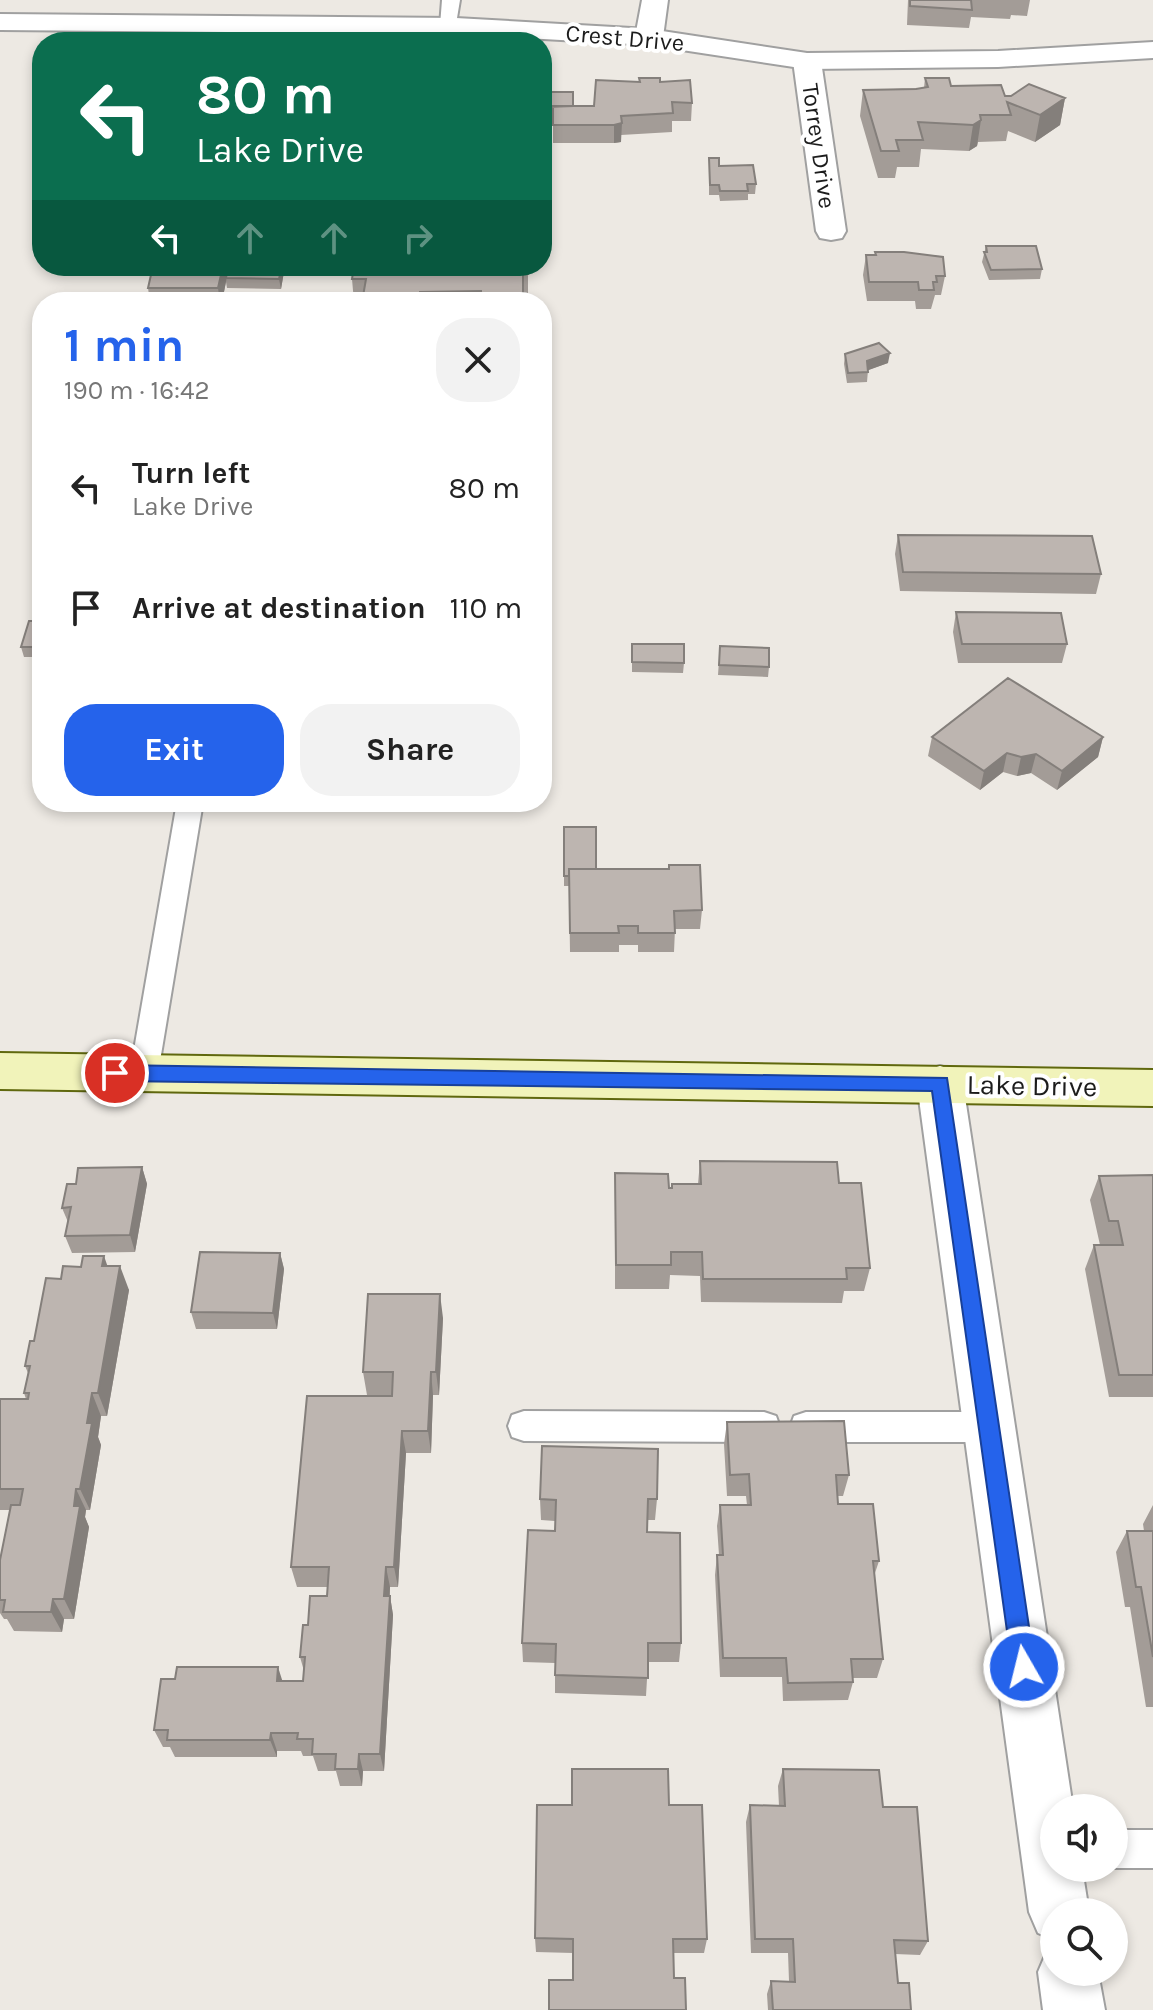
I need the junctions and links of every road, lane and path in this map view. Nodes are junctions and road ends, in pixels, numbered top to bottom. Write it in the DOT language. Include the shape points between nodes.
graph roads {
  1 [pos="655,0"];
  2 [pos="450,13"];
  3 [pos="0,22"];
  4 [pos="649,37"];
  5 [pos="1153,50"];
  6 [pos="807,61"];
  7 [pos="831,231"];
  8 [pos="188,812"];
  9 [pos="0,1071"];
  10 [pos="144,1073"];
  11 [pos="940,1084"];
  12 [pos="1153,1088"];
  13 [pos="524,1426"];
  14 [pos="989,1427"];
  15 [pos="1044,1794"];
  16 [pos="1128,1849"];
  17 [pos="1153,1849"];
  18 [pos="1070,1986"];
  19 [pos="1074,2010"];
  1 -- 4 [label="street"];
  2 -- 3 [label="street, Crest Drive"];
  2 -- 4 [label="street, Crest Drive"];
  4 -- 6 [label="street, Crest Drive"];
  5 -- 6 [label="street, Crest Drive" via="998,59"];
  6 -- 7 [label="street, Torrey Drive"];
  8 -- 10 [label="lane"];
  9 -- 10 [label="main road, Lake Drive"];
  10 -- 11 [label="main road, Lake Drive"];
  11 -- 12 [label="main road, Lake Drive"];
  11 -- 14 [label="street"];
  13 -- 14 [label="lane"];
  14 -- 15 [label="street"];
  16 -- 17 [label="lane"];
  18 -- 19 [label="street"];
}
